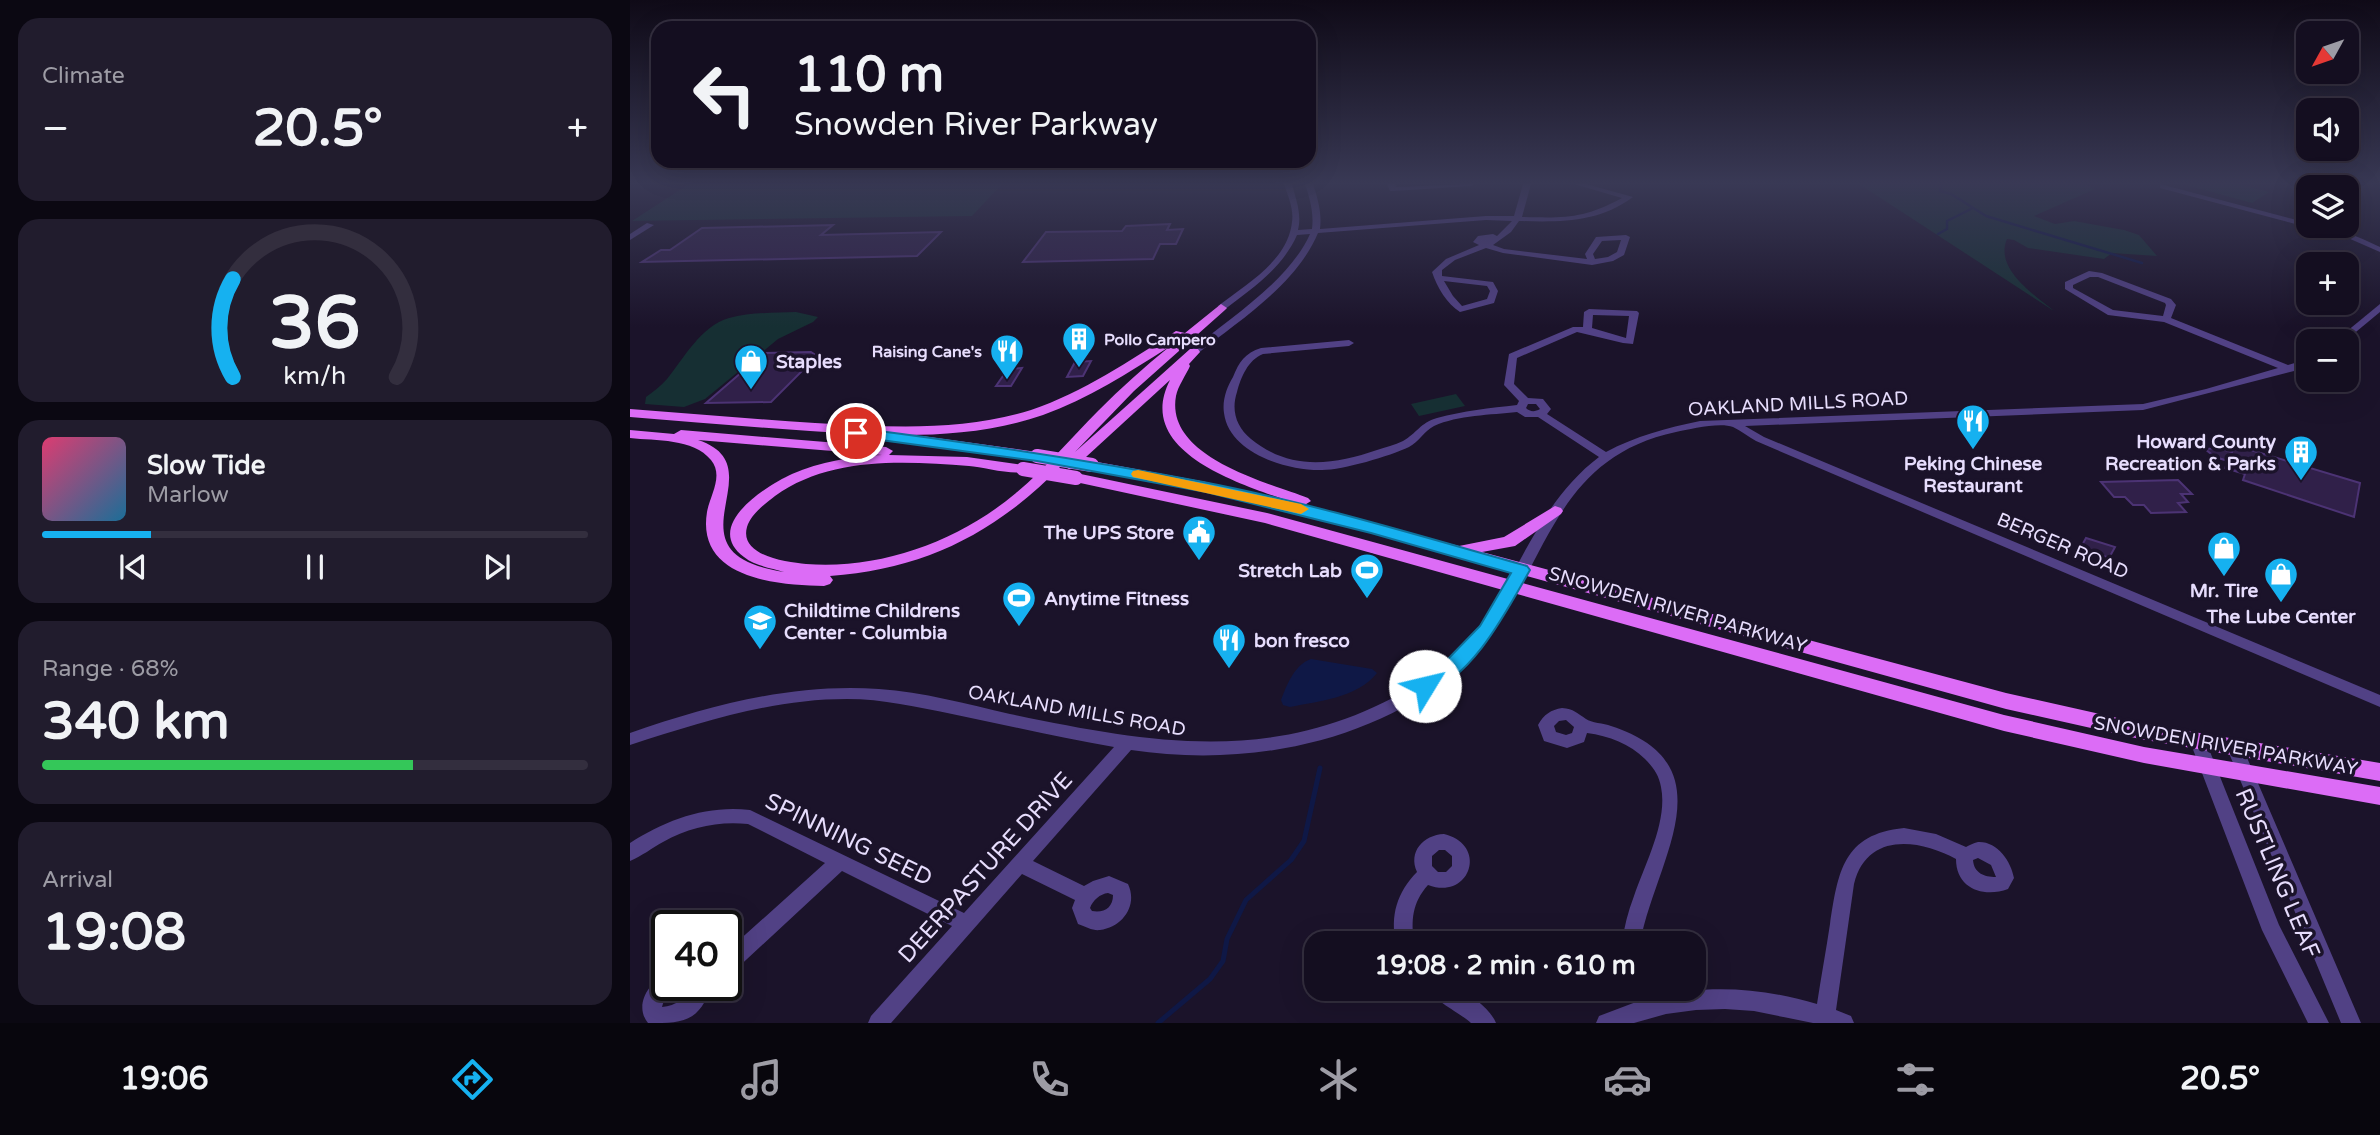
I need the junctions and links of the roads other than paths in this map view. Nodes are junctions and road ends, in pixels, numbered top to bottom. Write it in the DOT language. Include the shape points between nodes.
graph roads {
  1 [pos="1315,231"];
  2 [pos="1307,232"];
  3 [pos="1507,232"];
  4 [pos="1294,233"];
  5 [pos="1493,236"];
  6 [pos="2355,238"];
  7 [pos="1484,247"];
  8 [pos="2380,250"];
  9 [pos="1592,262"];
  10 [pos="1438,278"];
  11 [pos="2380,307"];
  12 [pos="1221,308"];
  13 [pos="2376,316"];
  14 [pos="2166,319"];
  15 [pos="1587,329"];
  16 [pos="2357,329"];
  17 [pos="1349,343"];
  18 [pos="1194,352"];
  19 [pos="2296,367"];
  20 [pos="2290,369"];
  21 [pos="1522,405"];
  22 [pos="630,413"];
  23 [pos="1732,422"];
  24 [pos="782,425"];
  25 [pos="630,433"];
  26 [pos="1605,456"];
  27 [pos="976,462"];
  28 [pos="1555,511"];
  29 [pos="1374,528"];
  30 [pos="1455,551"];
  31 [pos="1517,578"];
  32 [pos="2380,701"];
  33 [pos="1582,726"];
  34 [pos="630,739"];
  35 [pos="2197,739"];
  36 [pos="1128,743"];
  37 [pos="2234,746"];
  38 [pos="2207,765"];
  39 [pos="2244,772"];
  40 [pos="2380,772"];
  41 [pos="2380,796"];
  42 [pos="630,853"];
  43 [pos="1965,855"];
  44 [pos="839,862"];
  45 [pos="1021,864"];
  46 [pos="1427,874"];
  47 [pos="1086,896"];
  48 [pos="967,924"];
  49 [pos="1404,931"];
  50 [pos="1633,931"];
  51 [pos="742,950"];
  52 [pos="1706,999"];
  53 [pos="653,1001"];
  54 [pos="694,1001"];
  55 [pos="1458,1001"];
  56 [pos="1640,1001"];
  57 [pos="1834,1020"];
  58 [pos="878,1023"];
  59 [pos="1486,1023"];
  60 [pos="1606,1023"];
  61 [pos="2319,1023"];
  62 [pos="2351,1023"];
  1 -- 18 [label="street" via="1302,258 1290,270"];
  2 -- 4 [label="street"];
  3 -- 7 [label="street"];
  4 -- 12 [label="street" via="1282,256"];
  5 -- 7 [label="street" via="1479,239"];
  6 -- 8 [label="street"];
  7 -- 9 [label="street"];
  7 -- 10 [label="street" via="1447,261 1436,272"];
  10 -- 10 [label="street" via="1485,282 1493,287 1494,296 1491,301 1460,309"];
  11 -- 13 [label="street"];
  12 -- 24 [label="main road" via="1086,392 1006,421 918,432"];
  12 -- 27 [label="main road" via="1129,388 1021,497 967,533 897,559 819,570 768,562 742,548 737,538 741,522 757,502 790,480 820,468 879,458"];
  13 -- 16 [label="street"];
  14 -- 14 [label="street" via="2110,313 2069,289 2068,284 2089,274 2104,276 2168,301"];
  14 -- 20 [label="street"];
  15 -- 15 [label="street" via="1601,337 1630,342 1634,313 1589,312"];
  15 -- 21 [label="street" via="1571,331 1512,356 1509,385"];
  17 -- 21 [label="street" via="1251,355 1228,404 1238,433 1283,460 1322,467 1404,445 1438,422"];
  18 -- 25 [label="main road" via="1009,518 941,555 873,575 789,580 737,565 714,535 724,481 718,458 690,443"];
  18 -- 29 [label="main road" via="1168,400 1173,428 1187,447 1219,470"];
  19 -- 20 [label="street, OAKLAND MILLS ROAD"];
  20 -- 23 [label="street, OAKLAND MILLS ROAD" via="2127,408"];
  21 -- 26 [label="street" via="1534,400 1544,403 1546,409 1540,414"];
  22 -- 24 [label="main road, SNOWDEN RIVER PARKWAY"];
  23 -- 26 [label="street, OAKLAND MILLS ROAD" via="1672,428"];
  23 -- 32 [label="street, BERGER ROAD" via="1760,439"];
  24 -- 29 [label="main road, SNOWDEN RIVER PARKWAY, bridge" via="1092,465"];
  25 -- 27 [label="main road, SNOWDEN RIVER PARKWAY" via="840,445"];
  26 -- 28 [label="street, OAKLAND MILLS ROAD" via="1576,480"];
  27 -- 31 [label="main road, SNOWDEN RIVER PARKWAY, bridge" via="1267,518"];
  28 -- 30 [label="main road" via="1510,542"];
  28 -- 31 [label="street, OAKLAND MILLS ROAD"];
  29 -- 30 [label="main road, SNOWDEN RIVER PARKWAY"];
  30 -- 31 [label="main road, SNOWDEN RIVER PARKWAY"];
  31 -- 35 [label="main road, SNOWDEN RIVER PARKWAY" via="2006,701"];
  31 -- 36 [label="street, OAKLAND MILLS ROAD" via="1487,630 1451,667 1399,701 1345,726 1254,747 1194,750"];
  31 -- 38 [label="main road, SNOWDEN RIVER PARKWAY" via="2004,723"];
  33 -- 50 [label="street" via="1626,738 1649,752 1664,769 1671,787 1667,824"];
  34 -- 36 [label="street, OAKLAND MILLS ROAD" via="738,706 785,697 850,693 914,700"];
  35 -- 37 [label="main road, SNOWDEN RIVER PARKWAY"];
  35 -- 38 [label="street, RUSTLING LEAF"];
  36 -- 45 [label="street, DEERPASTURE DRIVE"];
  37 -- 39 [label="street, RUSTLING LEAF"];
  37 -- 40 [label="main road, SNOWDEN RIVER PARKWAY"];
  38 -- 39 [label="main road, SNOWDEN RIVER PARKWAY"];
  38 -- 61 [label="street, RUSTLING LEAF" via="2271,930"];
  39 -- 41 [label="main road, SNOWDEN RIVER PARKWAY"];
  39 -- 62 [label="street, RUSTLING LEAF"];
  42 -- 44 [label="street, SPINNING SEED" via="675,828 737,815 750,817"];
  43 -- 57 [label="street" via="1937,840 1909,835 1884,839 1857,858 1847,878"];
  44 -- 48 [label="street, SPINNING SEED"];
  44 -- 51 [label="street"];
  45 -- 47 [label="street"];
  45 -- 48 [label="street, DEERPASTURE DRIVE"];
  46 -- 49 [label="street" via="1403,905"];
  48 -- 58 [label="street, DEERPASTURE DRIVE"];
  52 -- 57 [label="street" via="1762,1000"];
  53 -- 54 [label="street" via="653,1015 659,1018 671,1017"];
  55 -- 59 [label="street"];
  56 -- 60 [label="street"];
}
